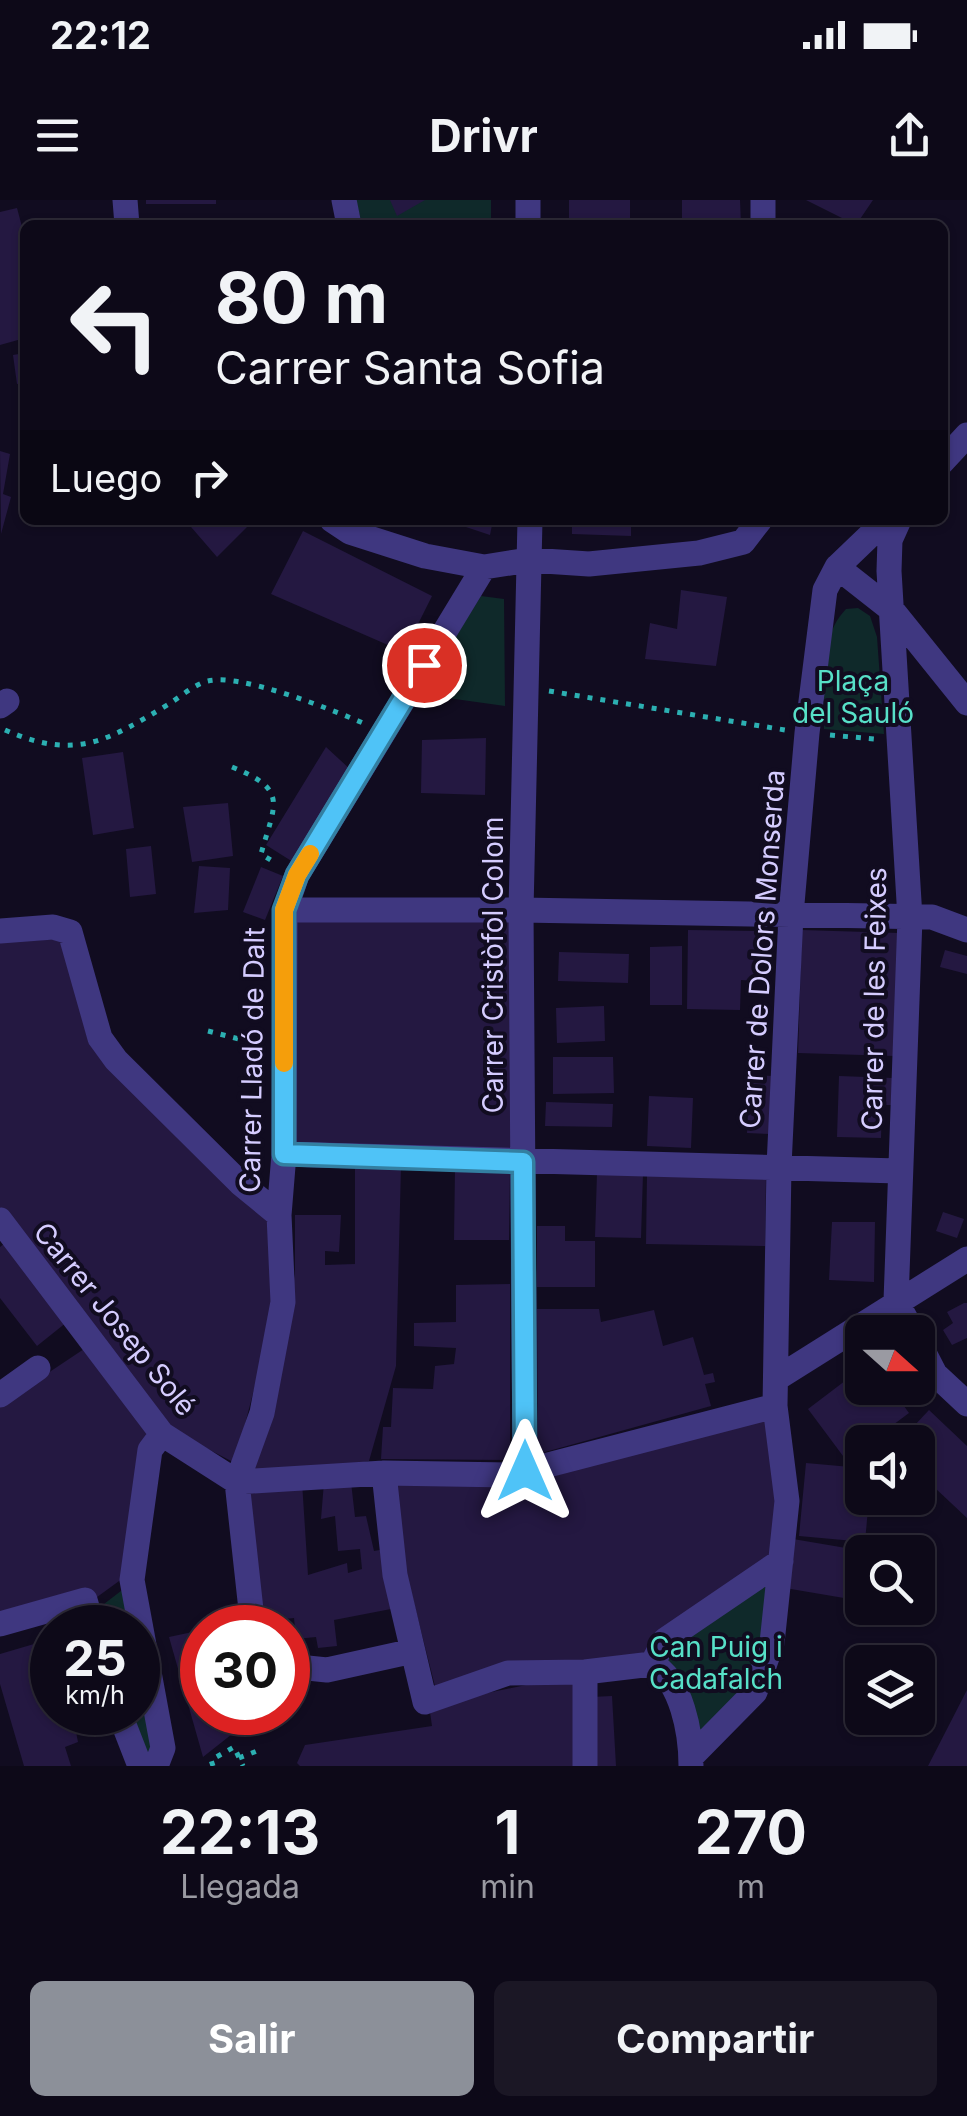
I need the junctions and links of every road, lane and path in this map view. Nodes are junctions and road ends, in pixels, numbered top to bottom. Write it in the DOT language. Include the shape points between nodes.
graph roads {
  1 [pos="967,435"];
  2 [pos="948,456"];
  3 [pos="340,525"];
  4 [pos="530,525"];
  5 [pos="756,525"];
  6 [pos="881,525"];
  7 [pos="898,525"];
  8 [pos="529,560"];
  9 [pos="484,566"];
  10 [pos="837,567"];
  11 [pos="893,611"];
  12 [pos="526,687"];
  13 [pos="967,703"];
  14 [pos="0,728"];
  15 [pos="384,731"];
  16 [pos="807,733"];
  17 [pos="900,742"];
  18 [pos="232,767"];
  19 [pos="261,854"];
  20 [pos="284,910"];
  21 [pos="521,910"];
  22 [pos="792,915"];
  23 [pos="910,918"];
  24 [pos="967,930"];
  25 [pos="0,931"];
  26 [pos="208,1031"];
  27 [pos="284,1052"];
  28 [pos="284,1154"];
  29 [pos="523,1162"];
  30 [pos="778,1166"];
  31 [pos="900,1170"];
  32 [pos="279,1215"];
  33 [pos="0,1220"];
  34 [pos="967,1258"];
  35 [pos="896,1301"];
  36 [pos="904,1315"];
  37 [pos="38,1368"];
  38 [pos="935,1372"];
  39 [pos="776,1379"];
  40 [pos="0,1396"];
  41 [pos="967,1404"];
  42 [pos="775,1406"];
  43 [pos="162,1434"];
  44 [pos="525,1471"];
  45 [pos="384,1473"];
  46 [pos="238,1482"];
  47 [pos="781,1560"];
  48 [pos="251,1605"];
  49 [pos="30,1615"];
  50 [pos="0,1624"];
  51 [pos="413,1651"];
  52 [pos="652,1664"];
  53 [pos="310,1668"];
  54 [pos="584,1672"];
  55 [pos="128,1735"];
  56 [pos="257,1750"];
  57 [pos="239,1758"];
  58 [pos="690,1762"];
  59 [pos="140,1766"];
  60 [pos="156,1766"];
  61 [pos="213,1766"];
  62 [pos="243,1766"];
  63 [pos="585,1766"];
  1 -- 2 [label="street"];
  3 -- 9 [label="street" via="425,556"];
  4 -- 8 [label="street, Carrer Cristòfol Colom"];
  5 -- 8 [label="street" via="743,542 699,554 589,564"];
  6 -- 10 [label="street, Carrer de Dolors Monserda"];
  7 -- 11 [label="street, Carrer de les Feixes" via="890,540"];
  8 -- 9 [label="street"];
  8 -- 12 [label="street, Carrer Cristòfol Colom"];
  9 -- 15 [label="street, Carrer Lladó de Dalt"];
  10 -- 11 [label="street"];
  10 -- 16 [label="street, Carrer de Dolors Monserda" via="825,590"];
  11 -- 13 [label="street"];
  11 -- 17 [label="street, Carrer de les Feixes"];
  12 -- 16 [label="path"];
  12 -- 21 [label="street, Carrer Cristòfol Colom"];
  14 -- 15 [label="path" via="70,748 123,731 207,680 239,680"];
  15 -- 20 [label="street, Carrer Lladó de Dalt" via="297,875"];
  16 -- 17 [label="path"];
  16 -- 22 [label="street, Carrer de Dolors Monserda"];
  17 -- 23 [label="street, Carrer de les Feixes"];
  18 -- 19 [label="path" via="272,790"];
  20 -- 21 [label="street"];
  20 -- 27 [label="street, Carrer Lladó de Dalt"];
  21 -- 22 [label="street"];
  21 -- 29 [label="street, Carrer Cristòfol Colom"];
  22 -- 23 [label="street"];
  22 -- 30 [label="street, Carrer de Dolors Monserda"];
  23 -- 24 [label="street" via="932,917"];
  23 -- 31 [label="street, Carrer de les Feixes"];
  25 -- 32 [label="street" via="70,932 100,1038 116,1060"];
  26 -- 27 [label="path"];
  27 -- 28 [label="street, Carrer Lladó de Dalt"];
  28 -- 29 [label="street"];
  28 -- 32 [label="street, Carrer Lladó de Dalt"];
  29 -- 30 [label="street"];
  29 -- 44 [label="street, Carrer Cristòfol Colom"];
  30 -- 31 [label="street"];
  30 -- 39 [label="street, Carrer de Dolors Monserda"];
  31 -- 35 [label="street, Carrer de les Feixes"];
  32 -- 46 [label="street, Carrer Lladó de Dalt" via="284,1302 262,1412"];
  33 -- 43 [label="street, Carrer Josep Solé"];
  34 -- 35 [label="street"];
  35 -- 36 [label="street"];
  35 -- 39 [label="street"];
  37 -- 40 [label="street"];
  38 -- 41 [label="street"];
  39 -- 42 [label="street, Carrer de Dolors Monserda"];
  42 -- 44 [label="street"];
  42 -- 47 [label="street, Carrer de Dolors Monserda" via="786,1501"];
  43 -- 46 [label="street, Carrer Josep Solé"];
  43 -- 60 [label="street" via="150,1450 132,1580 163,1748"];
  44 -- 45 [label="street"];
  45 -- 46 [label="street"];
  45 -- 51 [label="street" via="395,1575"];
  46 -- 48 [label="street"];
  47 -- 52 [label="street" via="665,1640"];
  47 -- 58 [label="street, Carrer de Dolors Monserda" via="772,1643 754,1692"];
  49 -- 50 [label="street"];
  51 -- 53 [label="street"];
  51 -- 54 [label="street" via="425,1702 508,1673"];
  52 -- 54 [label="street"];
  52 -- 58 [label="street" via="678,1690"];
  54 -- 63 [label="street"];
  55 -- 59 [label="street"];
  56 -- 57 [label="path"];
  57 -- 61 [label="path" via="234,1747 211,1760"];
  57 -- 62 [label="path"];
}
